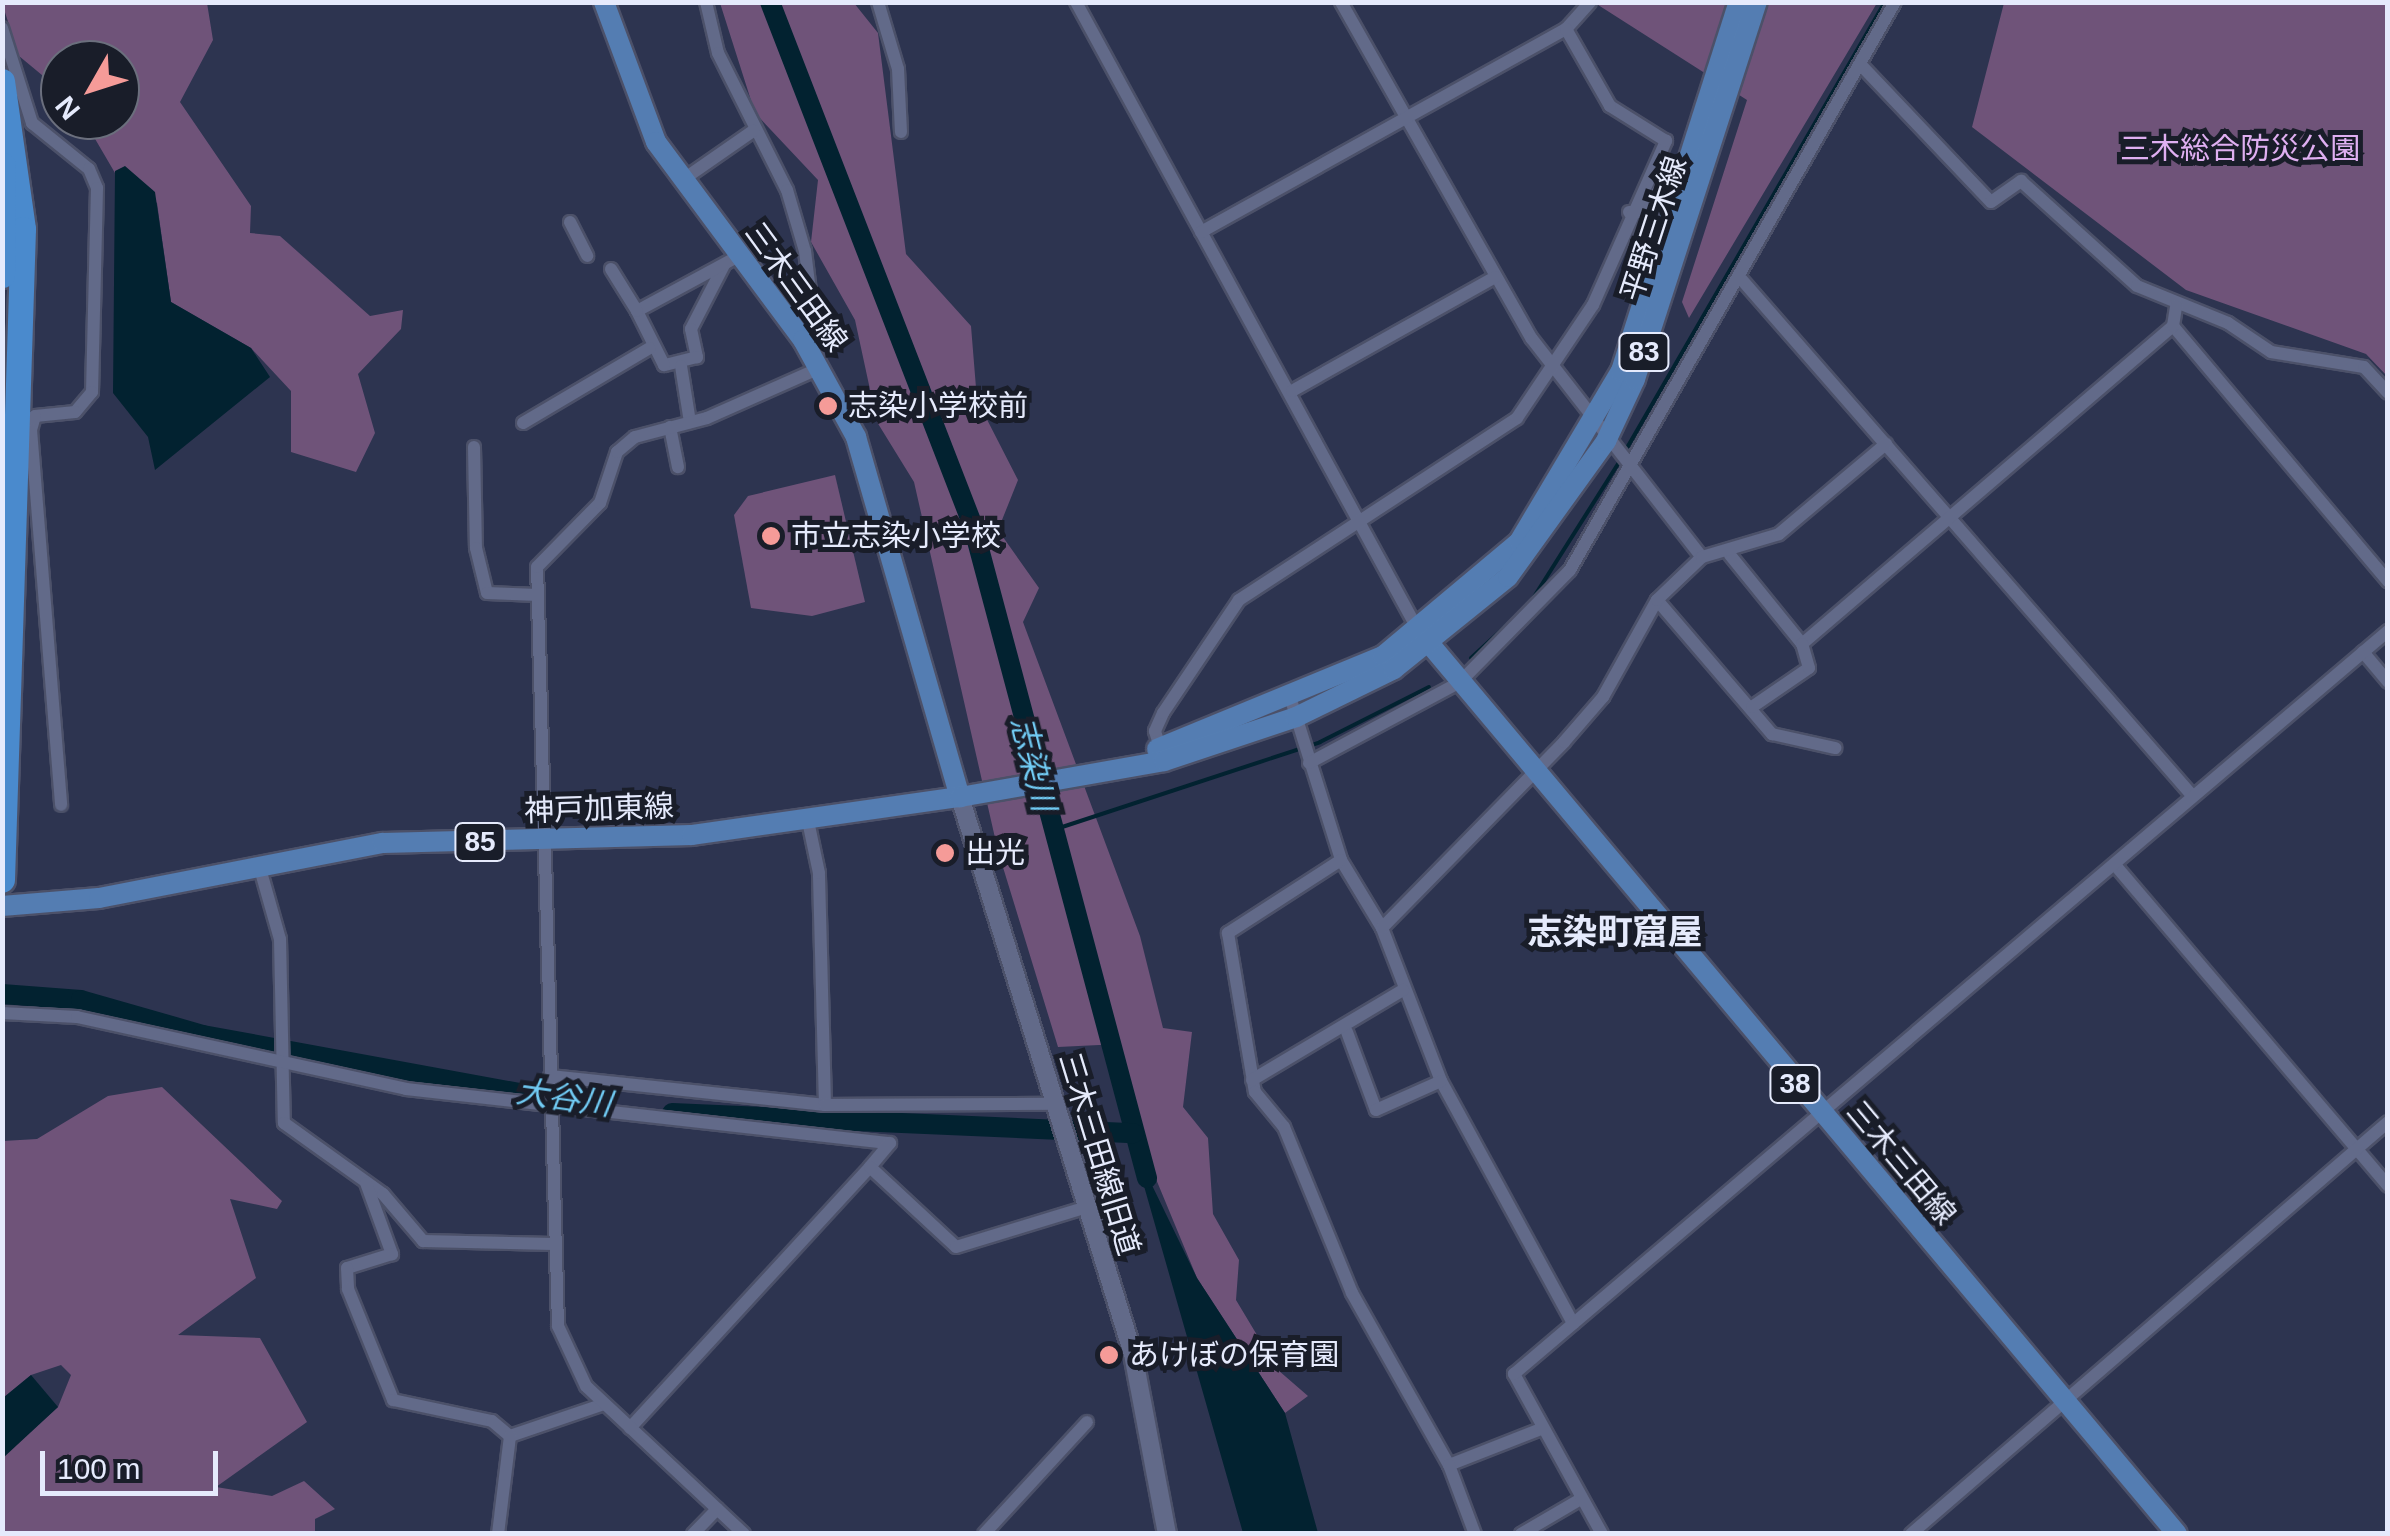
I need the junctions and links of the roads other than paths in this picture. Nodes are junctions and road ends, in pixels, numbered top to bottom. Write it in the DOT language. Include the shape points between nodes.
graph roads {
  1 [pos="604,2"];
  2 [pos="878,2"];
  3 [pos="1076,2"];
  4 [pos="1341,2"];
  5 [pos="1590,2"];
  6 [pos="1739,2"];
  7 [pos="1758,2"];
  8 [pos="1895,2"];
  9 [pos="705,7"];
  10 [pos="2,28"];
  11 [pos="1566,28"];
  12 [pos="1860,64"];
  13 [pos="2,81"];
  14 [pos="1406,119"];
  15 [pos="752,131"];
  16 [pos="902,132"];
  17 [pos="2,154"];
  18 [pos="681,181"];
  19 [pos="1682,183"];
  20 [pos="1629,212"];
  21 [pos="570,222"];
  22 [pos="1201,232"];
  23 [pos="587,256"];
  24 [pos="731,261"];
  25 [pos="610,269"];
  26 [pos="2,275"];
  27 [pos="1495,277"];
  28 [pos="1742,280"];
  29 [pos="2176,306"];
  30 [pos="637,311"];
  31 [pos="2173,326"];
  32 [pos="803,340"];
  33 [pos="650,348"];
  34 [pos="1556,364"];
  35 [pos="680,366"];
  36 [pos="820,368"];
  37 [pos="2,378"];
  38 [pos="1292,391"];
  39 [pos="2388,393"];
  40 [pos="2,400"];
  41 [pos="690,422"];
  42 [pos="522,423"];
  43 [pos="670,427"];
  44 [pos="1601,435"];
  45 [pos="1886,444"];
  46 [pos="474,447"];
  47 [pos="1633,466"];
  48 [pos="678,467"];
  49 [pos="1361,516"];
  50 [pos="1950,518"];
  51 [pos="1730,555"];
  52 [pos="1702,556"];
  53 [pos="2388,580"];
  54 [pos="538,595"];
  55 [pos="1657,600"];
  56 [pos="2388,632"];
  57 [pos="1424,637"];
  58 [pos="1802,644"];
  59 [pos="2363,652"];
  60 [pos="1460,682"];
  61 [pos="2388,682"];
  62 [pos="1752,707"];
  63 [pos="1294,708"];
  64 [pos="1836,748"];
  65 [pos="1162,754"];
  66 [pos="1308,759"];
  67 [pos="1536,771"];
  68 [pos="2190,793"];
  69 [pos="970,795"];
  70 [pos="61,805"];
  71 [pos="808,821"];
  72 [pos="545,842"];
  73 [pos="1342,860"];
  74 [pos="258,864"];
  75 [pos="2115,864"];
  76 [pos="2,880"];
  77 [pos="2,906"];
  78 [pos="1382,928"];
  79 [pos="1403,990"];
  80 [pos="2,1013"];
  81 [pos="1347,1032"];
  82 [pos="280,1063"];
  83 [pos="550,1076"];
  84 [pos="1252,1080"];
  85 [pos="1440,1081"];
  86 [pos="825,1104"];
  87 [pos="1054,1104"];
  88 [pos="550,1110"];
  89 [pos="1820,1114"];
  90 [pos="2388,1122"];
  91 [pos="2356,1149"];
  92 [pos="870,1166"];
  93 [pos="366,1183"];
  94 [pos="2388,1186"];
  95 [pos="1087,1208"];
  96 [pos="553,1244"];
  97 [pos="1572,1323"];
  98 [pos="2064,1400"];
  99 [pos="604,1404"];
  100 [pos="1087,1422"];
  101 [pos="630,1428"];
  102 [pos="1541,1429"];
  103 [pos="510,1436"];
  104 [pos="1449,1465"];
  105 [pos="1581,1498"];
  106 [pos="717,1509"];
  107 [pos="1529,1531"];
  108 [pos="498,1534"];
  109 [pos="693,1534"];
  110 [pos="744,1534"];
  111 [pos="984,1534"];
  112 [pos="1167,1534"];
  113 [pos="1475,1534"];
  114 [pos="1602,1534"];
  115 [pos="1911,1534"];
  116 [pos="2177,1534"];
  1 -- 18 [label="main road, 三木三田線" via="656,142"];
  2 -- 16 [label="street" via="898,69"];
  3 -- 22 [label="street"];
  4 -- 14 [label="street"];
  5 -- 11 [label="street"];
  6 -- 19 [label="main road, 平野三木線 / 83"];
  7 -- 44 [label="main road, 平野三木線 / 83" via="1672,271"];
  8 -- 12 [label="street"];
  9 -- 15 [label="street"];
  10 -- 70 [label="street" via="32,123 89,169 97,188 91,395 79,410 37,416 32,425"];
  11 -- 14 [label="street"];
  11 -- 20 [label="street" via="1610,106 1666,142"];
  12 -- 28 [label="street"];
  12 -- 29 [label="street" via="1991,202 2021,181 2137,286"];
  13 -- 76 [label="highway" via="23,229"];
  14 -- 22 [label="street"];
  14 -- 27 [label="street"];
  15 -- 18 [label="street"];
  15 -- 32 [label="street" via="787,190 805,251 815,331"];
  17 -- 26 [label="highway"];
  18 -- 24 [label="main road, 三木三田線"];
  19 -- 20 [label="street" via="1662,184 1645,212"];
  19 -- 44 [label="main road, 平野三木線 / 83"];
  20 -- 34 [label="street" via="1600,291"];
  21 -- 23 [label="street"];
  22 -- 38 [label="street"];
  24 -- 30 [label="street"];
  24 -- 32 [label="main road, 三木三田線"];
  24 -- 35 [label="street" via="692,330 697,357"];
  25 -- 30 [label="street"];
  27 -- 34 [label="street"];
  27 -- 38 [label="street"];
  28 -- 45 [label="street"];
  28 -- 47 [label="street"];
  29 -- 31 [label="street"];
  29 -- 39 [label="street" via="2228,323 2271,352 2364,367"];
  30 -- 33 [label="street"];
  31 -- 50 [label="street"];
  31 -- 53 [label="street"];
  32 -- 36 [label="main road, 三木三田線"];
  33 -- 35 [label="street" via="664,365"];
  33 -- 42 [label="street"];
  34 -- 44 [label="street"];
  34 -- 49 [label="street" via="1516,418"];
  35 -- 41 [label="street"];
  36 -- 41 [label="street"];
  36 -- 69 [label="main road, 三木三田線" via="868,466"];
  37 -- 40 [label="highway"];
  38 -- 49 [label="street"];
  41 -- 43 [label="street"];
  43 -- 48 [label="street"];
  43 -- 54 [label="street" via="617,452 600,504 536,567"];
  44 -- 47 [label="street"];
  44 -- 57 [label="main road, 平野三木線 / 83" via="1519,542"];
  45 -- 50 [label="street"];
  45 -- 51 [label="street" via="1779,534"];
  46 -- 54 [label="street" via="476,548 486,592"];
  47 -- 52 [label="street"];
  47 -- 60 [label="street" via="1570,570"];
  49 -- 57 [label="street"];
  49 -- 65 [label="street" via="1240,600 1163,713"];
  50 -- 58 [label="street"];
  50 -- 68 [label="street"];
  51 -- 52 [label="street"];
  51 -- 58 [label="street"];
  52 -- 55 [label="street"];
  54 -- 72 [label="street"];
  55 -- 62 [label="street"];
  55 -- 67 [label="street" via="1603,696"];
  56 -- 59 [label="street"];
  57 -- 60 [label="main road, 三木三田線 / 38"];
  57 -- 63 [label="main road"];
  58 -- 62 [label="street" via="1809,668"];
  59 -- 61 [label="street"];
  59 -- 68 [label="street"];
  60 -- 66 [label="street"];
  60 -- 67 [label="main road, 三木三田線 / 38"];
  62 -- 64 [label="street" via="1772,734"];
  63 -- 65 [label="main road"];
  63 -- 66 [label="street"];
  65 -- 69 [label="main road"];
  66 -- 73 [label="street"];
  67 -- 78 [label="street"];
  67 -- 89 [label="main road, 三木三田線 / 38"];
  68 -- 75 [label="street"];
  69 -- 71 [label="main road, 神戸加東線 / 85"];
  69 -- 87 [label="street, 三木三田線旧道"];
  71 -- 72 [label="main road, 神戸加東線 / 85"];
  71 -- 86 [label="street" via="819,873"];
  72 -- 74 [label="main road, 神戸加東線 / 85" via="384,843"];
  72 -- 83 [label="street"];
  73 -- 78 [label="street"];
  73 -- 84 [label="street" via="1228,933"];
  74 -- 77 [label="main road, 神戸加東線 / 85"];
  74 -- 82 [label="street" via="280,938"];
  75 -- 89 [label="street"];
  75 -- 91 [label="street"];
  78 -- 79 [label="street"];
  79 -- 81 [label="street"];
  79 -- 85 [label="street"];
  80 -- 82 [label="street" via="77,1017"];
  81 -- 84 [label="street" via="1337,1028"];
  81 -- 85 [label="street" via="1376,1110"];
  82 -- 88 [label="street"];
  82 -- 93 [label="street" via="284,1123"];
  83 -- 86 [label="street"];
  83 -- 88 [label="street"];
  84 -- 104 [label="street" via="1284,1128 1352,1293"];
  85 -- 97 [label="street"];
  86 -- 87 [label="street"];
  87 -- 95 [label="street, 三木三田線旧道"];
  88 -- 92 [label="street" via="890,1143"];
  88 -- 96 [label="street"];
  89 -- 97 [label="street"];
  89 -- 98 [label="main road, 三木三田線 / 38"];
  90 -- 91 [label="street"];
  91 -- 94 [label="street"];
  91 -- 98 [label="street"];
  92 -- 95 [label="street" via="956,1247"];
  92 -- 101 [label="street"];
  93 -- 96 [label="street" via="424,1241"];
  93 -- 103 [label="street" via="392,1254 348,1268 348,1289 393,1400 492,1421"];
  95 -- 112 [label="street, 三木三田線旧道" via="1133,1354"];
  96 -- 99 [label="street" via="558,1326"];
  97 -- 102 [label="street" via="1514,1374"];
  98 -- 115 [label="street"];
  98 -- 116 [label="main road, 三木三田線 / 38"];
  99 -- 101 [label="street"];
  99 -- 103 [label="street"];
  100 -- 111 [label="street"];
  101 -- 106 [label="street"];
  102 -- 104 [label="street"];
  102 -- 105 [label="street"];
  103 -- 108 [label="street"];
  104 -- 113 [label="street"];
  105 -- 107 [label="street"];
  105 -- 114 [label="street"];
  106 -- 109 [label="street"];
  106 -- 110 [label="street"];
}
